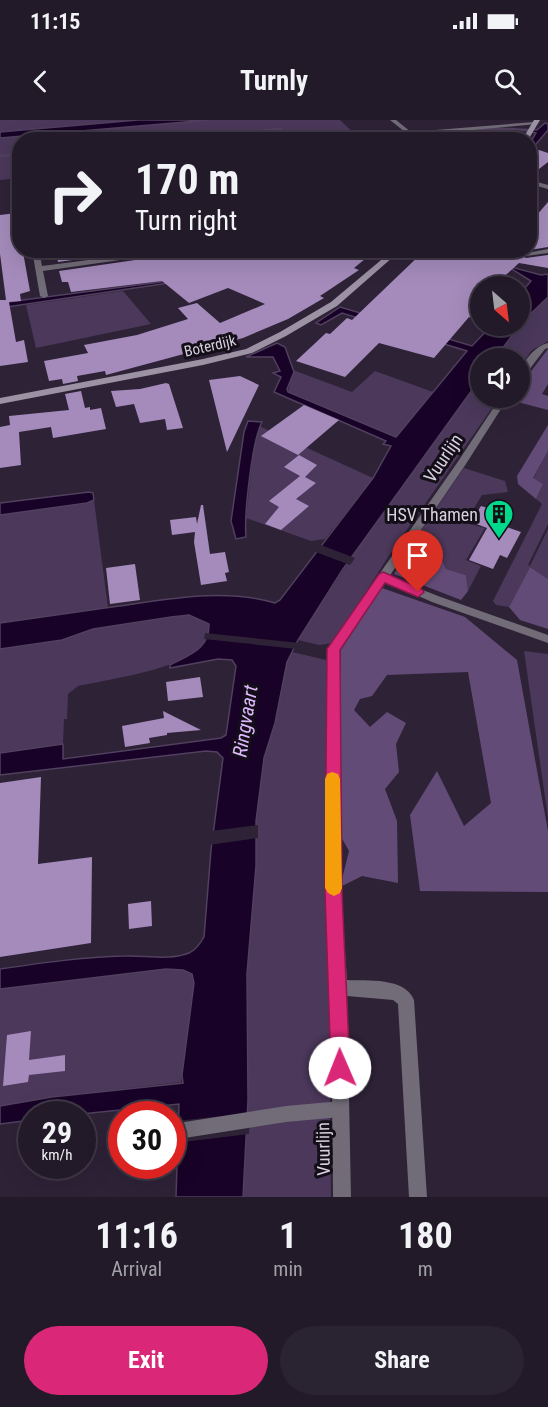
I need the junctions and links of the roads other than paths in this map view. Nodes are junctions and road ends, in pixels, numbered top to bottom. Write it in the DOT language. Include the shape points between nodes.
graph roads {
  1 [pos="393,120"];
  2 [pos="482,120"];
  3 [pos="490,126"];
  4 [pos="533,126"];
  5 [pos="408,132"];
  6 [pos="430,132"];
  7 [pos="37,258"];
  8 [pos="110,258"];
  9 [pos="390,258"];
  10 [pos="39,269"];
  11 [pos="44,296"];
  12 [pos="548,345"];
  13 [pos="530,363"];
  14 [pos="0,401"];
  15 [pos="497,408"];
  16 [pos="383,577"];
  17 [pos="548,639"];
  18 [pos="339,987"];
  19 [pos="341,1109"];
  20 [pos="186,1129"];
  21 [pos="342,1197"];
  22 [pos="418,1197"];
  1 -- 5 [label="street"];
  2 -- 3 [label="street"];
  3 -- 4 [label="street"];
  3 -- 6 [label="street"];
  7 -- 10 [label="street"];
  8 -- 10 [label="street"];
  9 -- 14 [label="street, Boterdijk" via="334,304 249,351"];
  10 -- 11 [label="street"];
  12 -- 13 [label="street"];
  15 -- 16 [label="street, Vuurlijn"];
  16 -- 17 [label="lane"];
  16 -- 18 [label="street, Vuurlijn" via="333,649 334,893"];
  18 -- 19 [label="street, Vuurlijn"];
  18 -- 22 [label="street" via="396,992 406,1000"];
  19 -- 20 [label="lane"];
  19 -- 21 [label="street, Vuurlijn"];
}
